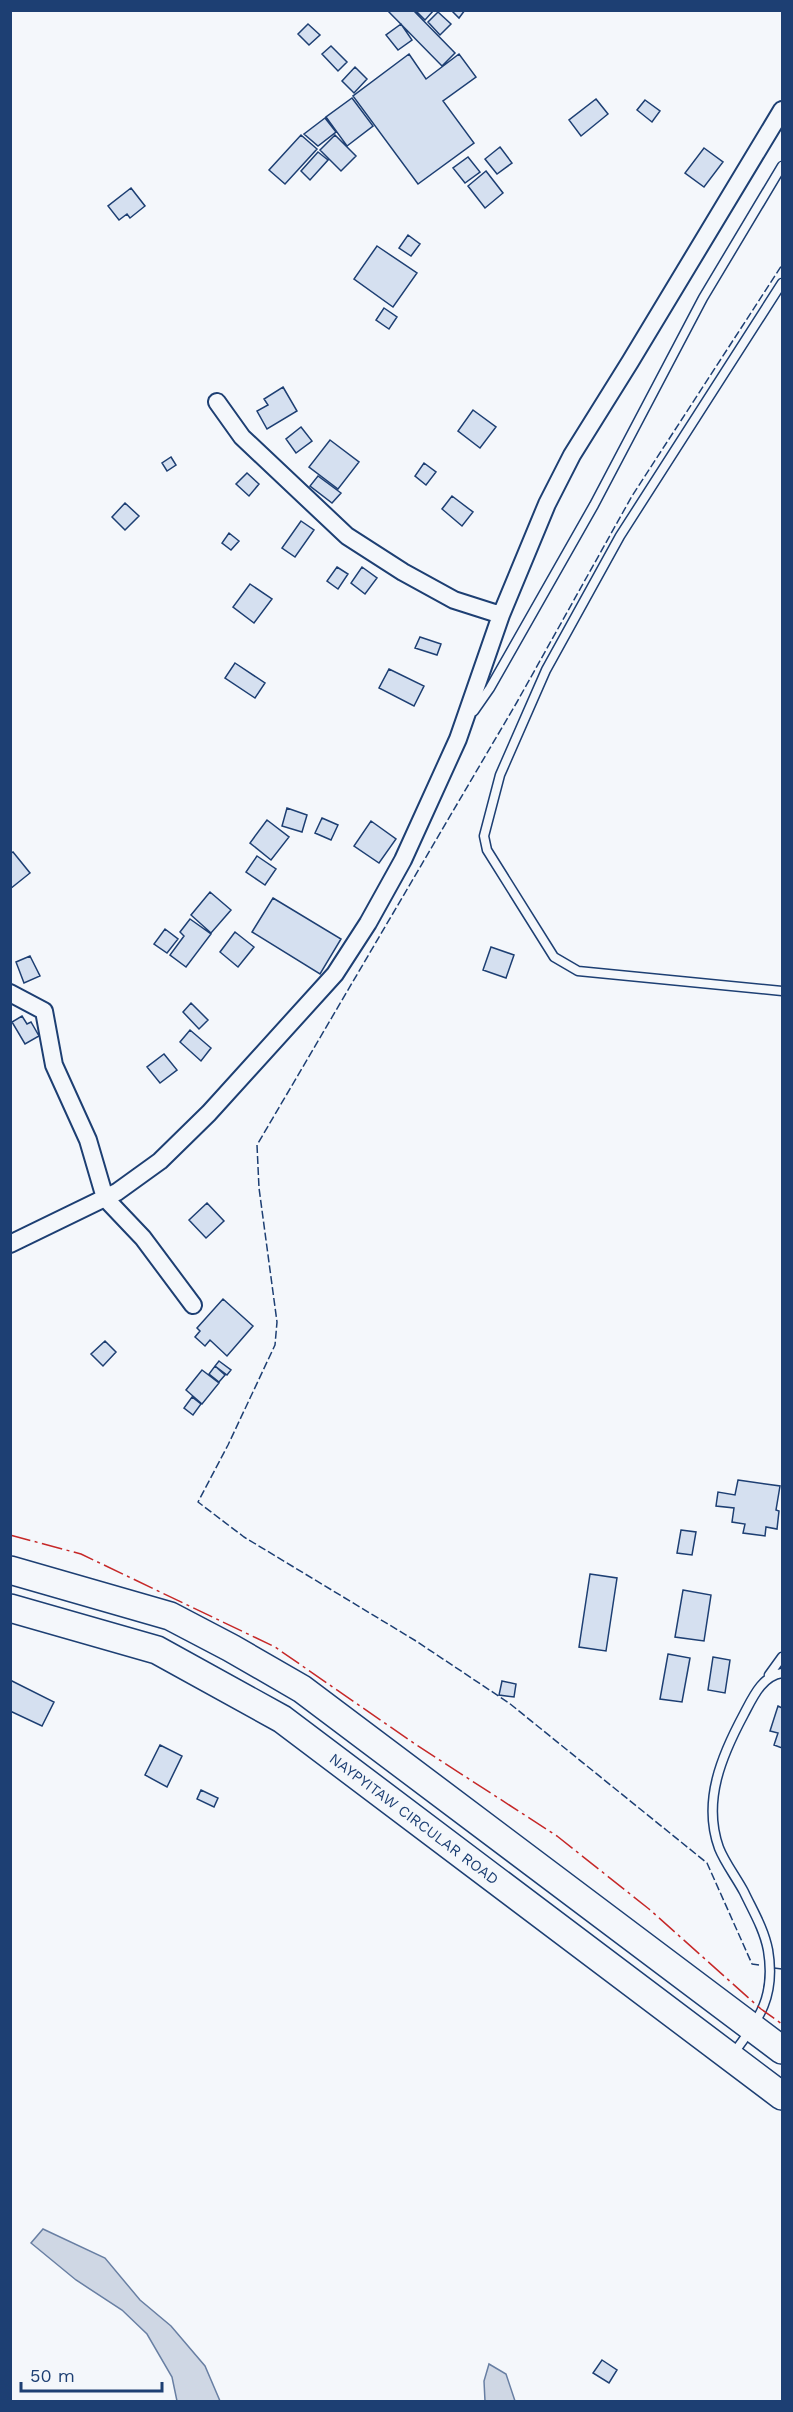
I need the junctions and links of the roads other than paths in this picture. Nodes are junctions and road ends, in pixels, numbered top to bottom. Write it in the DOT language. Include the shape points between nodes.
graph roads {
  1 [pos="783,110"];
  2 [pos="783,166"];
  3 [pos="783,283"];
  4 [pos="217,402"];
  5 [pos="501,615"];
  6 [pos="463,726"];
  7 [pos="783,991"];
  8 [pos="10,993"];
  9 [pos="105,1198"];
  10 [pos="10,1244"];
  11 [pos="193,1305"];
  12 [pos="10,1570"];
  13 [pos="10,1608"];
  14 [pos="783,1657"];
  15 [pos="783,1673"];
  16 [pos="767,1678"];
  17 [pos="752,2028"];
  18 [pos="783,2050"];
  19 [pos="730,2056"];
  20 [pos="783,2096"];
  1 -- 5 [label="street" via="572,454"];
  2 -- 6 [label="lane" via="703,298 594,505 496,678"];
  3 -- 7 [label="lane" via="620,536 546,670 500,776 484,836 487,850 552,954 578,971"];
  4 -- 5 [label="street" via="242,437 347,536 454,600"];
  5 -- 6 [label="street"];
  6 -- 9 [label="street" via="403,860 335,974 160,1161"];
  8 -- 9 [label="street" via="44,1011 54,1065 87,1140"];
  9 -- 10 [label="street"];
  9 -- 11 [label="street" via="143,1238"];
  12 -- 17 [label="main road" via="170,1616 302,1689"];
  13 -- 19 [label="main road, NAYPYITAW CIRCULAR ROAD" via="157,1650 282,1719"];
  14 -- 16 [label="lane"];
  15 -- 16 [label="lane"];
  16 -- 17 [label="lane" via="729,1743 711,1817 720,1849 761,1925 768,1951 766,2000"];
  17 -- 18 [label="main road"];
  17 -- 19 [label="lane"];
  19 -- 20 [label="main road, NAYPYITAW CIRCULAR ROAD"];
}
